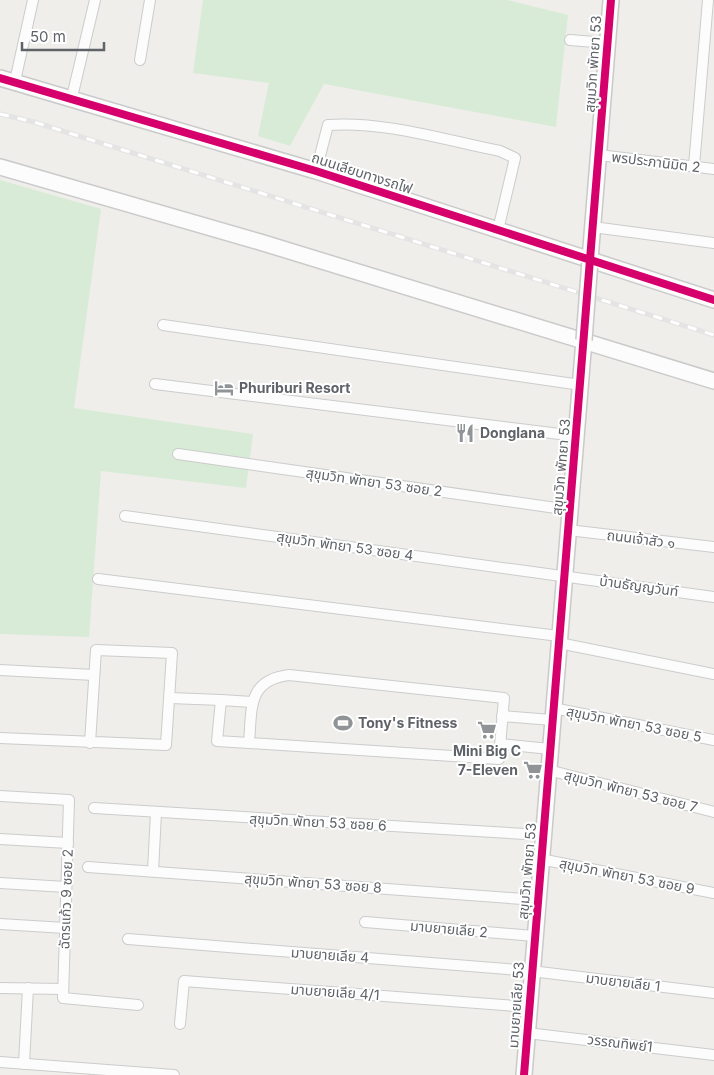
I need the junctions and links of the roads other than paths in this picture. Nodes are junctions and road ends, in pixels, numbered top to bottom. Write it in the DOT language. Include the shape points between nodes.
graph roads {
  1 [pos="33,0"];
  2 [pos="95,0"];
  3 [pos="150,0"];
  4 [pos="611,0"];
  5 [pos="708,0"];
  6 [pos="570,40"];
  7 [pos="607,44"];
  8 [pos="140,60"];
  9 [pos="7,79"];
  10 [pos="72,97"];
  11 [pos="599,155"];
  12 [pos="694,166"];
  13 [pos="0,167"];
  14 [pos="714,169"];
  15 [pos="316,171"];
  16 [pos="593,227"];
  17 [pos="498,230"];
  18 [pos="714,243"];
  19 [pos="590,260"];
  20 [pos="714,300"];
  21 [pos="163,325"];
  22 [pos="584,340"];
  23 [pos="714,380"];
  24 [pos="155,384"];
  25 [pos="581,384"];
  26 [pos="576,436"];
  27 [pos="178,454"];
  28 [pos="570,510"];
  29 [pos="125,516"];
  30 [pos="568,530"];
  31 [pos="714,547"];
  32 [pos="564,576"];
  33 [pos="98,579"];
  34 [pos="714,597"];
  35 [pos="559,639"];
  36 [pos="0,670"];
  37 [pos="714,674"];
  38 [pos="94,675"];
  39 [pos="170,698"];
  40 [pos="221,700"];
  41 [pos="252,702"];
  42 [pos="552,714"];
  43 [pos="502,716"];
  44 [pos="0,738"];
  45 [pos="714,740"];
  46 [pos="90,742"];
  47 [pos="249,743"];
  48 [pos="500,744"];
  49 [pos="550,749"];
  50 [pos="548,770"];
  51 [pos="0,796"];
  52 [pos="94,808"];
  53 [pos="156,812"];
  54 [pos="714,812"];
  55 [pos="542,835"];
  56 [pos="0,839"];
  57 [pos="68,843"];
  58 [pos="540,859"];
  59 [pos="88,867"];
  60 [pos="154,871"];
  61 [pos="0,883"];
  62 [pos="66,887"];
  63 [pos="714,893"];
  64 [pos="537,900"];
  65 [pos="365,922"];
  66 [pos="0,924"];
  67 [pos="65,928"];
  68 [pos="534,936"];
  69 [pos="128,939"];
  70 [pos="531,971"];
  71 [pos="0,988"];
  72 [pos="28,988"];
  73 [pos="714,993"];
  74 [pos="63,994"];
  75 [pos="138,1004"];
  76 [pos="529,1007"];
  77 [pos="180,1024"];
  78 [pos="527,1033"];
  79 [pos="714,1055"];
  80 [pos="0,1062"];
  81 [pos="24,1064"];
  82 [pos="174,1075"];
  83 [pos="524,1075"];
  1 -- 9 [label="street"];
  2 -- 10 [label="street"];
  3 -- 8 [label="street"];
  4 -- 7 [label="street, สุขุมวิท พัทยา 53"];
  5 -- 12 [label="street"];
  6 -- 7 [label="street"];
  7 -- 11 [label="street, สุขุมวิท พัทยา 53"];
  9 -- 10 [label="street, ถนนเลียบทางรถไฟ"];
  10 -- 15 [label="street, ถนนเลียบทางรถไฟ"];
  11 -- 12 [label="street, พรประภานิมิต 2"];
  11 -- 16 [label="street, สุขุมวิท พัทยา 53"];
  12 -- 14 [label="street, พรประภานิมิต 2"];
  13 -- 22 [label="street"];
  15 -- 17 [label="street, ถนนเลียบทางรถไฟ"];
  15 -- 17 [label="street" via="328,125 354,123 500,151 515,158"];
  16 -- 18 [label="street"];
  16 -- 19 [label="street, สุขุมวิท พัทยา 53"];
  17 -- 19 [label="street, ถนนเลียบทางรถไฟ"];
  19 -- 20 [label="street, ถนนเลียบทางรถไฟ"];
  19 -- 22 [label="street, สุขุมวิท พัทยา 53, bridge"];
  21 -- 25 [label="street"];
  22 -- 23 [label="street"];
  22 -- 25 [label="street, สุขุมวิท พัทยา 53"];
  24 -- 26 [label="street"];
  25 -- 26 [label="street, สุขุมวิท พัทยา 53"];
  26 -- 28 [label="street, สุขุมวิท พัทยา 53"];
  27 -- 28 [label="street, สุขุมวิท พัทยา 53 ซอย 2"];
  28 -- 30 [label="street, สุขุมวิท พัทยา 53"];
  29 -- 32 [label="street, สุขุมวิท พัทยา 53 ซอย 4"];
  30 -- 31 [label="street, ถนนเจ้าสัว ๑"];
  30 -- 32 [label="street, สุขุมวิท พัทยา 53"];
  32 -- 34 [label="street, บ้านธัญญวันท์"];
  32 -- 35 [label="street, สุขุมวิท พัทยา 53"];
  33 -- 35 [label="street"];
  35 -- 37 [label="street"];
  35 -- 42 [label="street, สุขุมวิท พัทยา 53"];
  36 -- 38 [label="street"];
  38 -- 39 [label="street" via="96,650 172,653"];
  38 -- 46 [label="street"];
  39 -- 40 [label="street"];
  39 -- 46 [label="street" via="166,746"];
  40 -- 41 [label="street"];
  40 -- 47 [label="street" via="217,741"];
  41 -- 43 [label="street" via="256,691 266,683 289,675 504,698"];
  41 -- 47 [label="street"];
  42 -- 43 [label="street, สุขุมวิท พัทยา 53 ซอย 5"];
  42 -- 45 [label="street, สุขุมวิท พัทยา 53 ซอย 5"];
  42 -- 49 [label="street, สุขุมวิท พัทยา 53"];
  43 -- 48 [label="street"];
  44 -- 46 [label="street"];
  47 -- 48 [label="street" via="499,759"];
  48 -- 49 [label="street"];
  49 -- 50 [label="street, สุขุมวิท พัทยา 53"];
  50 -- 54 [label="street, สุขุมวิท พัทยา 53 ซอย 7"];
  50 -- 55 [label="street, สุขุมวิท พัทยา 53"];
  51 -- 57 [label="street, ฉัตรแก้ว 9 ซอย 2" via="69,800"];
  52 -- 53 [label="street, สุขุมวิท พัทยา 53 ซอย 6"];
  53 -- 55 [label="street, สุขุมวิท พัทยา 53 ซอย 6"];
  53 -- 60 [label="street"];
  55 -- 58 [label="street, สุขุมวิท พัทยา 53"];
  56 -- 57 [label="street"];
  57 -- 62 [label="street, ฉัตรแก้ว 9 ซอย 2"];
  58 -- 63 [label="street, สุขุมวิท พัทยา 53 ซอย 9"];
  58 -- 64 [label="street, สุขุมวิท พัทยา 53"];
  59 -- 60 [label="street, สุขุมวิท พัทยา 53 ซอย 8"];
  60 -- 64 [label="street, สุขุมวิท พัทยา 53 ซอย 8"];
  61 -- 62 [label="street"];
  62 -- 67 [label="street, ฉัตรแก้ว 9 ซอย 2"];
  64 -- 68 [label="street, สุขุมวิท พัทยา 53"];
  65 -- 68 [label="street, มาบยายเลีย 2"];
  66 -- 67 [label="street"];
  67 -- 74 [label="street, ฉัตรแก้ว 9 ซอย 2"];
  68 -- 70 [label="street, มาบยายเลีย 53"];
  69 -- 70 [label="street, มาบยายเลีย 4"];
  70 -- 73 [label="street, มาบยายเลีย 1"];
  70 -- 76 [label="street, มาบยายเลีย 53"];
  71 -- 72 [label="street"];
  72 -- 74 [label="street"];
  72 -- 81 [label="street"];
  74 -- 75 [label="street"];
  76 -- 77 [label="street, มาบยายเลีย 4/1" via="184,981"];
  76 -- 78 [label="street, มาบยายเลีย 53"];
  78 -- 79 [label="street, วรรณทิพย์1"];
  78 -- 83 [label="street, มาบยายเลีย 53"];
  80 -- 81 [label="street"];
  81 -- 82 [label="street"];
}
